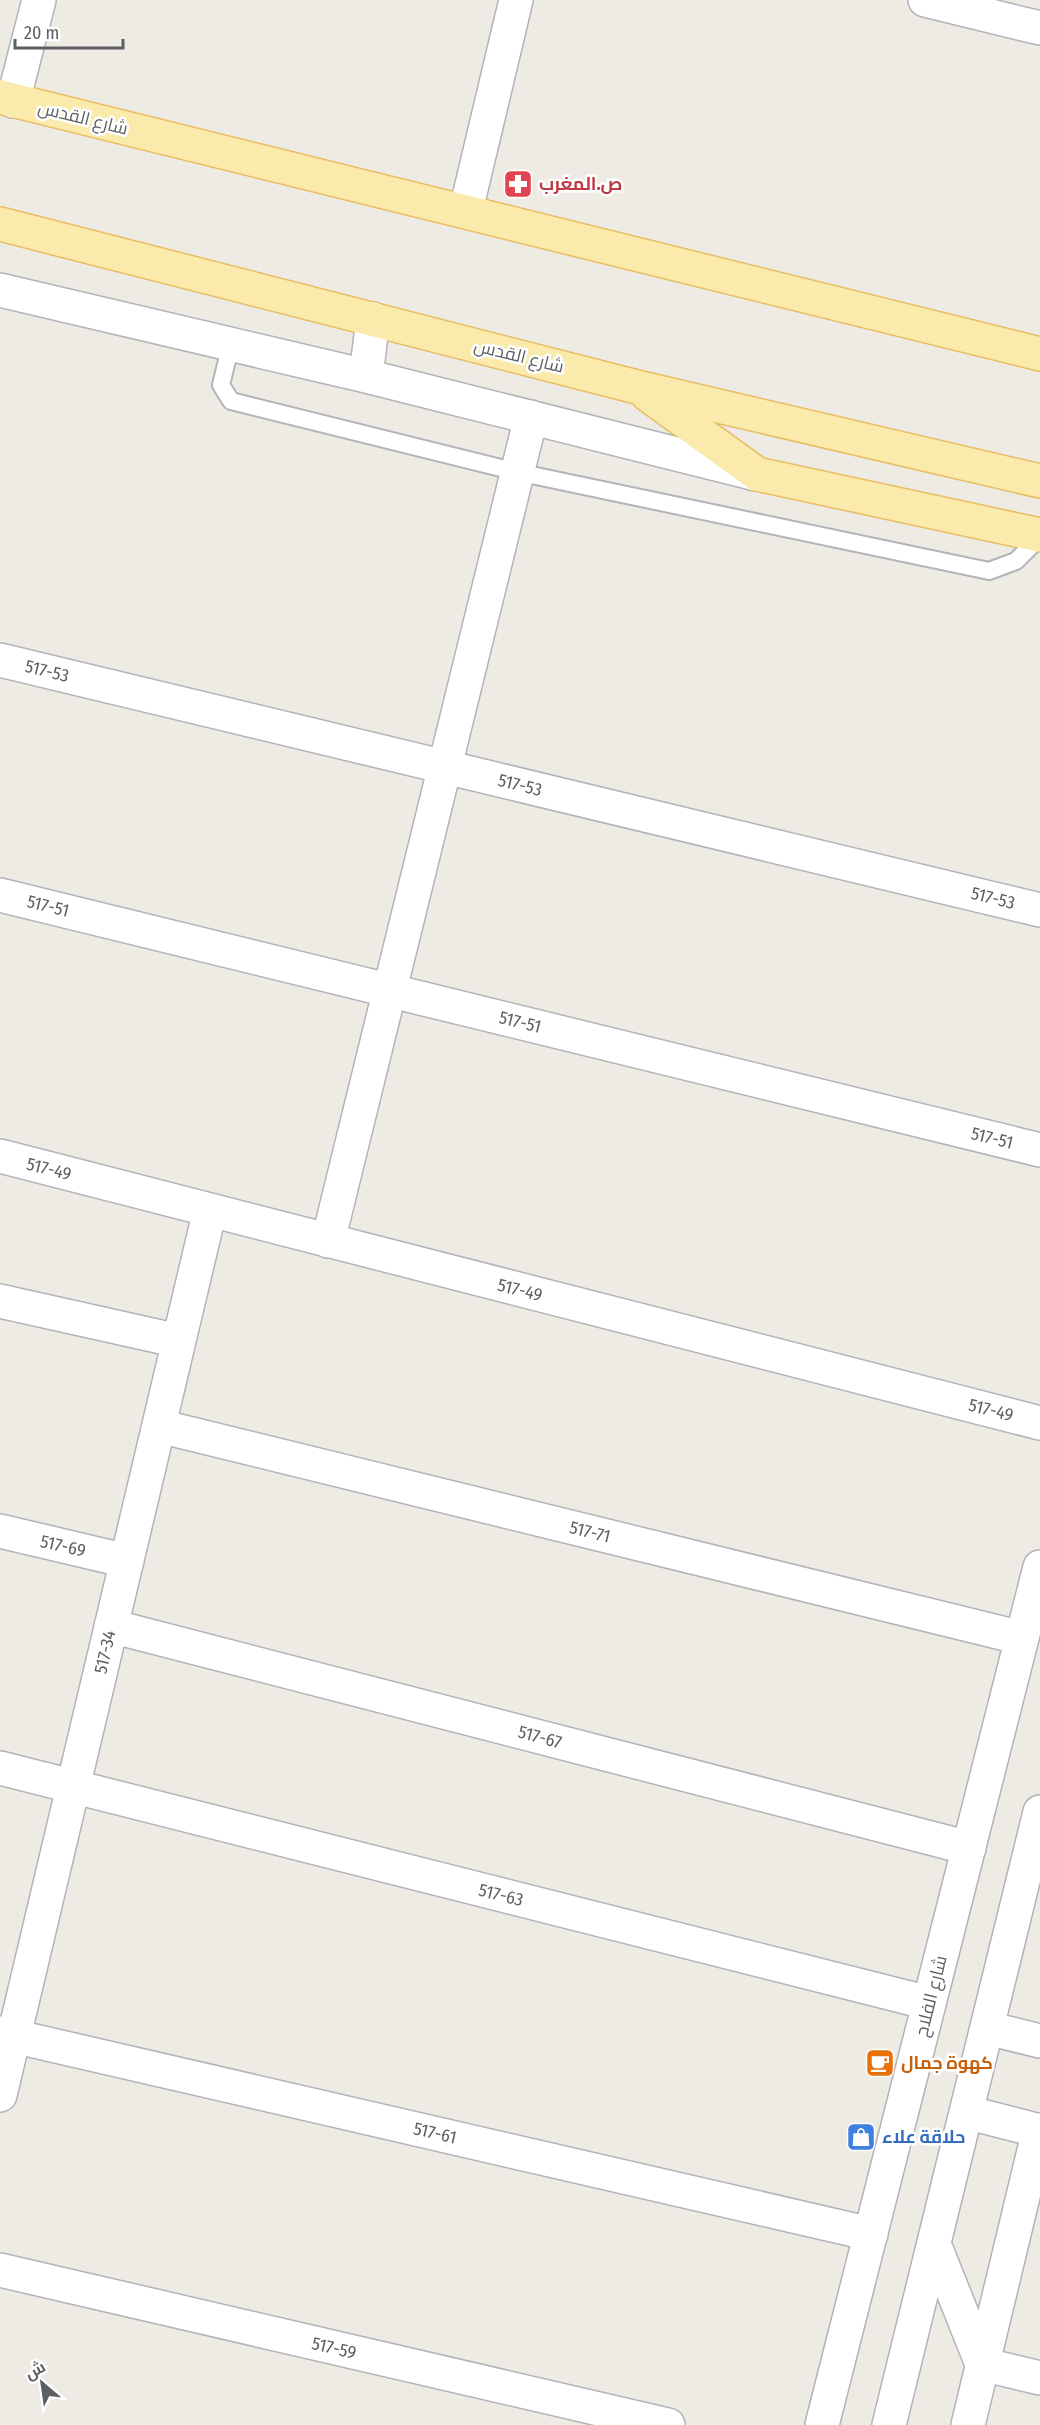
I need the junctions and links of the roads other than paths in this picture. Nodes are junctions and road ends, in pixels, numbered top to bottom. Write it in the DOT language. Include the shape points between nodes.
graph roads {
  1 [pos="39,0"];
  2 [pos="516,0"];
  3 [pos="925,0"];
  4 [pos="1040,28"];
  5 [pos="7,99"];
  6 [pos="466,210"];
  7 [pos="0,224"];
  8 [pos="0,290"];
  9 [pos="373,319"];
  10 [pos="231,344"];
  11 [pos="1040,354"];
  12 [pos="366,376"];
  13 [pos="637,387"];
  14 [pos="531,417"];
  15 [pos="518,472"];
  16 [pos="757,474"];
  17 [pos="1040,481"];
  18 [pos="1040,536"];
  19 [pos="0,660"];
  20 [pos="446,767"];
  21 [pos="0,895"];
  22 [pos="1040,910"];
  23 [pos="391,990"];
  24 [pos="1040,1150"];
  25 [pos="0,1156"];
  26 [pos="210,1210"];
  27 [pos="328,1240"];
  28 [pos="0,1300"];
  29 [pos="179,1341"];
  30 [pos="1040,1423"];
  31 [pos="159,1426"];
  32 [pos="0,1531"];
  33 [pos="127,1561"];
  34 [pos="1040,1567"];
  35 [pos="111,1626"];
  36 [pos="1022,1638"];
  37 [pos="0,1768"];
  38 [pos="73,1788"];
  39 [pos="1040,1812"];
  40 [pos="969,1848"];
  41 [pos="929,2003"];
  42 [pos="987,2028"];
  43 [pos="7,2034"];
  44 [pos="1040,2041"];
  45 [pos="0,2095"];
  46 [pos="966,2112"];
  47 [pos="1040,2130"];
  48 [pos="871,2234"];
  49 [pos="934,2244"];
  50 [pos="0,2270"];
  51 [pos="982,2364"];
  52 [pos="1040,2378"];
  53 [pos="668,2425"];
  54 [pos="822,2425"];
  55 [pos="889,2425"];
  56 [pos="968,2425"];
  1 -- 5 [label="street"];
  2 -- 6 [label="street"];
  3 -- 4 [label="street"];
  5 -- 6 [label="main road, شارع القدس"];
  6 -- 11 [label="main road, شارع القدس"];
  7 -- 9 [label="main road, شارع القدس"];
  8 -- 10 [label="street"];
  9 -- 12 [label="street"];
  9 -- 13 [label="main road, شارع القدس"];
  10 -- 12 [label="street"];
  10 -- 15 [label="lane" via="221,385 231,401"];
  12 -- 14 [label="street"];
  13 -- 16 [label="main road"];
  13 -- 17 [label="main road, شارع القدس"];
  14 -- 15 [label="street"];
  14 -- 16 [label="street"];
  15 -- 18 [label="lane" via="989,571 1016,561"];
  15 -- 20 [label="street"];
  16 -- 18 [label="main road"];
  19 -- 20 [label="street, 517-53"];
  20 -- 22 [label="street, 517-53"];
  20 -- 23 [label="street"];
  21 -- 23 [label="street, 517-51"];
  23 -- 24 [label="street, 517-51"];
  23 -- 27 [label="street"];
  25 -- 26 [label="street, 517-49"];
  26 -- 27 [label="street, 517-49"];
  26 -- 29 [label="street, 517-34"];
  27 -- 30 [label="street, 517-49"];
  28 -- 29 [label="street"];
  29 -- 31 [label="street, 517-34"];
  31 -- 33 [label="street, 517-34"];
  31 -- 36 [label="street, 517-71"];
  32 -- 33 [label="street, 517-69"];
  33 -- 35 [label="street, 517-34"];
  34 -- 36 [label="street, شارع الفلاح"];
  35 -- 38 [label="street, 517-34"];
  35 -- 40 [label="street, 517-67"];
  36 -- 40 [label="street, شارع الفلاح"];
  37 -- 38 [label="street, 517-63"];
  38 -- 41 [label="street, 517-63"];
  38 -- 43 [label="street, 517-34"];
  39 -- 42 [label="street"];
  40 -- 41 [label="street, شارع الفلاح"];
  41 -- 48 [label="street, شارع الفلاح"];
  42 -- 44 [label="street"];
  42 -- 46 [label="street"];
  43 -- 45 [label="street, 517-34"];
  43 -- 48 [label="street, 517-61"];
  46 -- 47 [label="street"];
  46 -- 49 [label="street"];
  47 -- 51 [label="street"];
  48 -- 54 [label="street, شارع الفلاح"];
  49 -- 51 [label="street"];
  49 -- 55 [label="street"];
  50 -- 53 [label="street, 517-59"];
  51 -- 52 [label="street"];
  51 -- 56 [label="street"];
}
